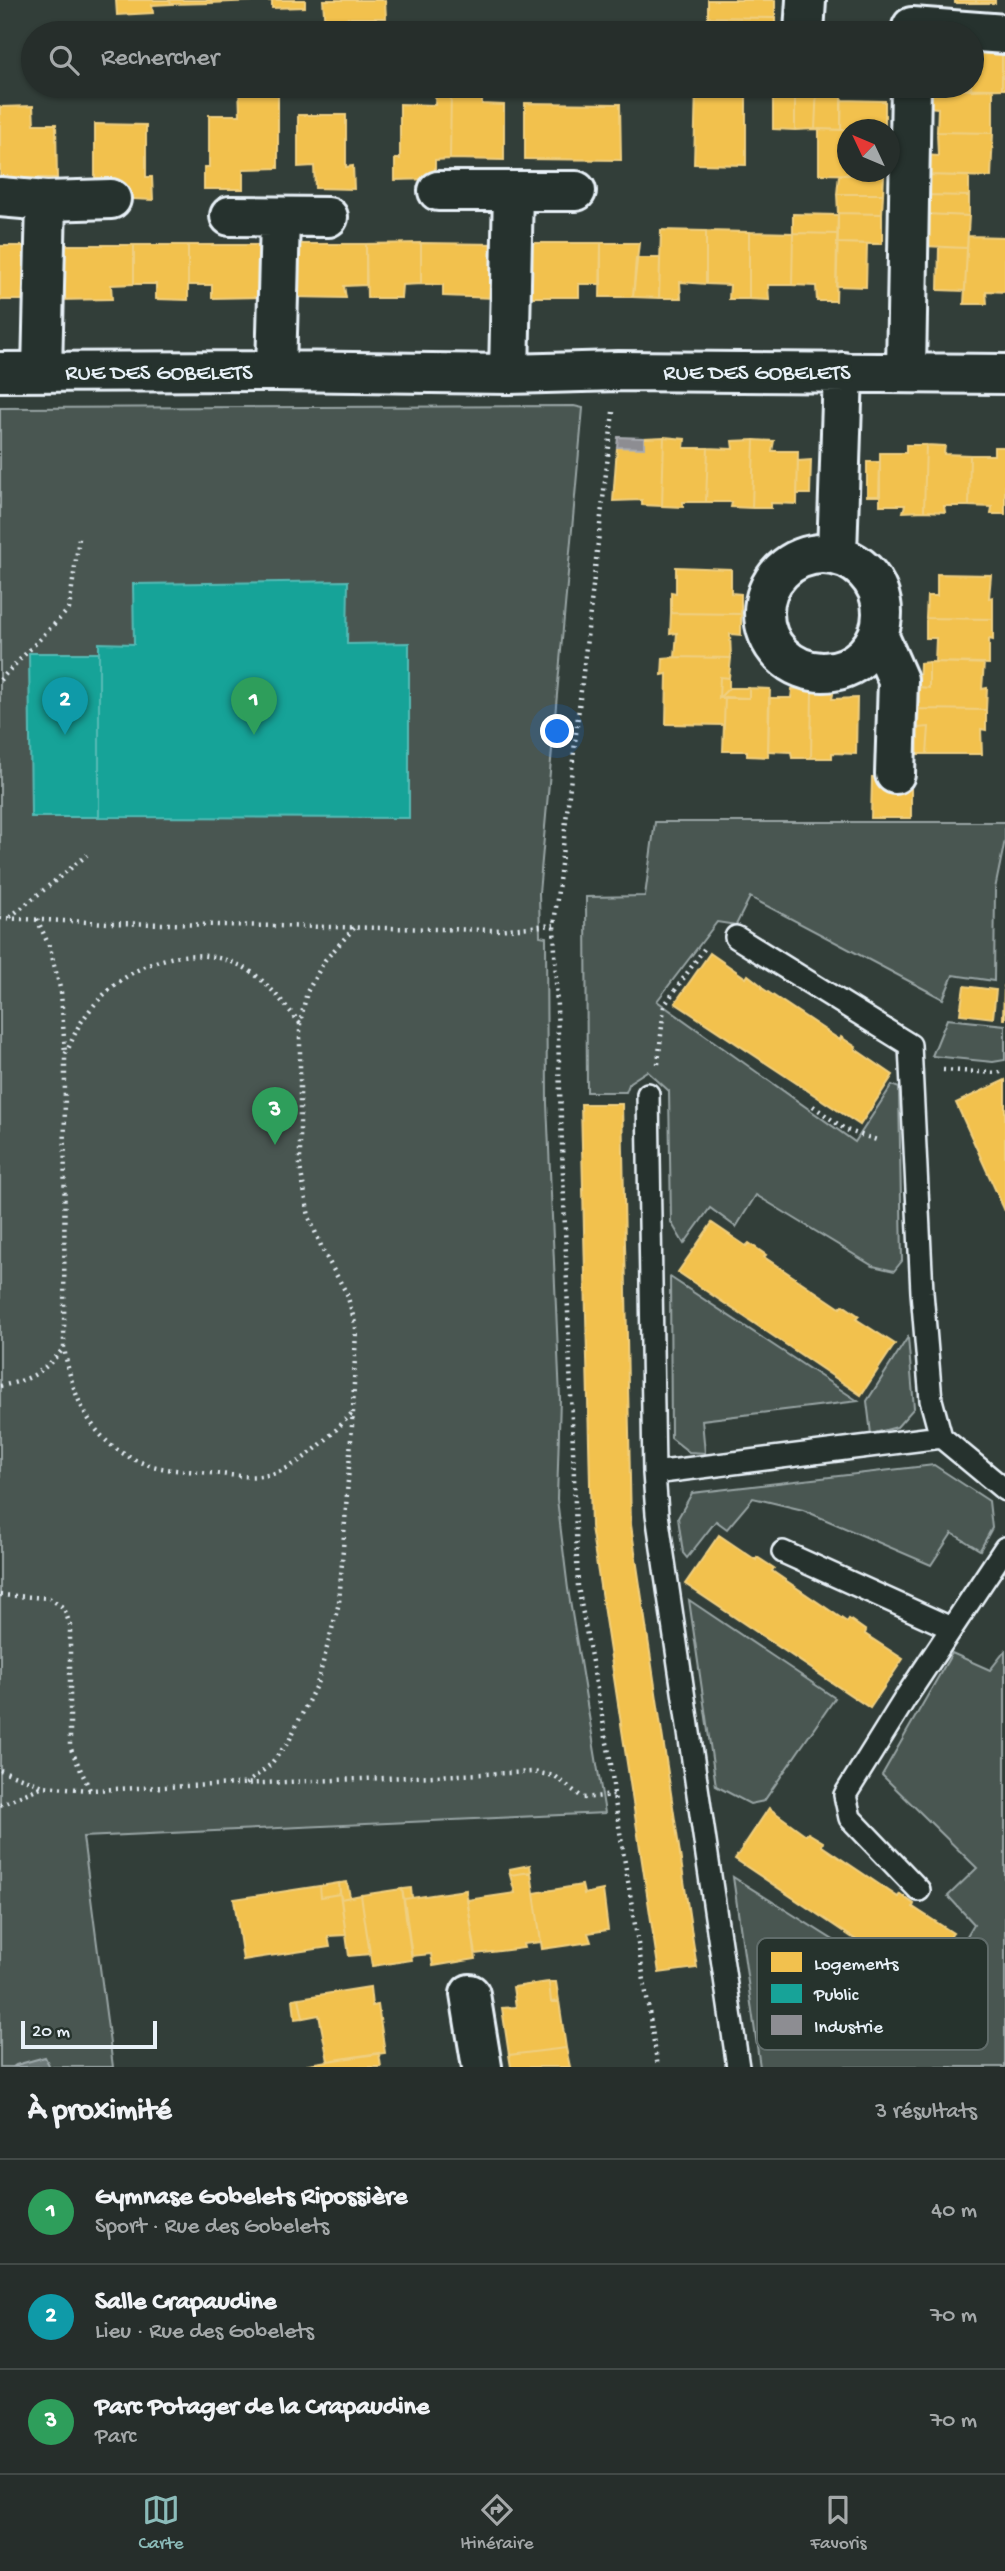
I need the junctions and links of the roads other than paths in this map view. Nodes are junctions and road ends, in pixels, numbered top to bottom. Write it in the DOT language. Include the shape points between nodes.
graph roads {
  1 [pos="806,0"];
  2 [pos="805,21"];
  3 [pos="984,31"];
  4 [pos="1005,34"];
  5 [pos="911,98"];
  6 [pos="438,191"];
  7 [pos="513,191"];
  8 [pos="576,191"];
  9 [pos="0,197"];
  10 [pos="111,199"];
  11 [pos="46,201"];
  12 [pos="230,216"];
  13 [pos="279,218"];
  14 [pos="328,218"];
  15 [pos="42,371"];
  16 [pos="276,371"];
  17 [pos="906,371"];
  18 [pos="0,372"];
  19 [pos="843,372"];
  20 [pos="509,374"];
  21 [pos="1005,374"];
  22 [pos="837,554"];
  23 [pos="879,637"];
  24 [pos="895,774"];
  25 [pos="736,937"];
  26 [pos="648,1094"];
  27 [pos="941,1437"];
  28 [pos="654,1473"];
  29 [pos="1005,1490"];
  30 [pos="1005,1548"];
  31 [pos="783,1552"];
  32 [pos="951,1628"];
  33 [pos="919,1890"];
  34 [pos="470,1994"];
  35 [pos="482,2067"];
  36 [pos="737,2067"];
  1 -- 2 [label="street"];
  3 -- 4 [label="street"];
  5 -- 17 [label="street"];
  6 -- 7 [label="street"];
  7 -- 8 [label="street"];
  7 -- 20 [label="street"];
  9 -- 11 [label="street"];
  10 -- 11 [label="street"];
  11 -- 15 [label="street, RUE DES GOBELETS"];
  12 -- 13 [label="street"];
  13 -- 14 [label="street"];
  13 -- 16 [label="street, RUE DES GOBELETS"];
  15 -- 16 [label="street, RUE DES GOBELETS"];
  15 -- 18 [label="street, RUE DES GOBELETS"];
  16 -- 20 [label="street, RUE DES GOBELETS"];
  17 -- 19 [label="street, RUE DES GOBELETS"];
  17 -- 21 [label="street, RUE DES GOBELETS"];
  19 -- 20 [label="street, RUE DES GOBELETS"];
  19 -- 22 [label="street"];
  22 -- 23 [label="street" via="859,565 873,579 883,607"];
  22 -- 23 [label="street" via="810,555 790,564 771,584 764,601 764,626 773,647 788,663 808,672 832,674 859,659"];
  23 -- 24 [label="street" via="898,680"];
  25 -- 27 [label="lane" via="910,1045 922,1292 931,1400"];
  26 -- 28 [label="lane"];
  27 -- 28 [label="lane"];
  27 -- 29 [label="lane"];
  28 -- 36 [label="lane"];
  30 -- 32 [label="lane"];
  31 -- 32 [label="lane"];
  32 -- 33 [label="lane" via="845,1795 850,1818"];
  34 -- 35 [label="street"];
}
